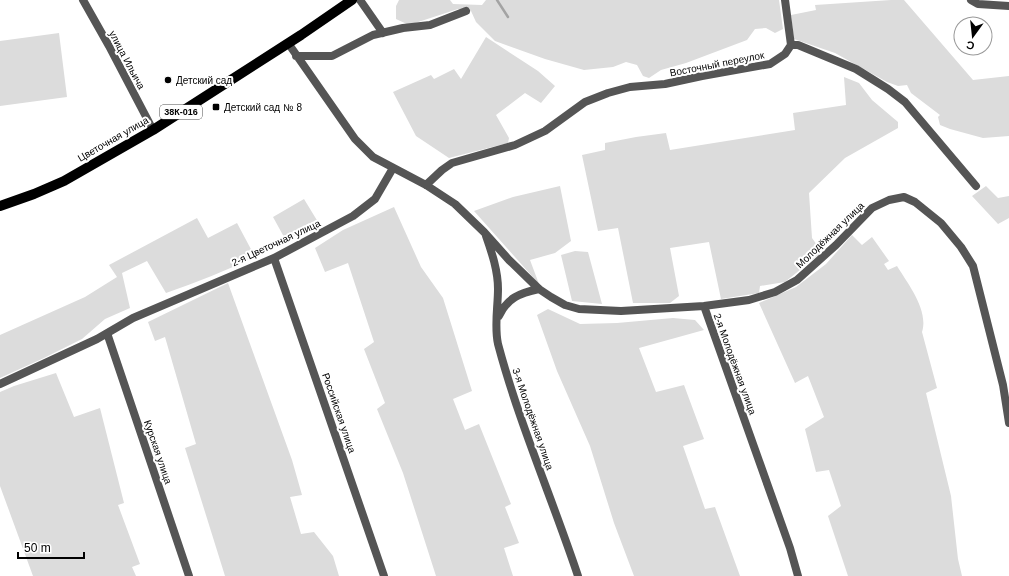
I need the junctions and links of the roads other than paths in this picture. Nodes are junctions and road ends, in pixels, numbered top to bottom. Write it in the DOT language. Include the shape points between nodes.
graph roads {
  1 [pos="83,0"];
  2 [pos="352,0"];
  3 [pos="360,0"];
  4 [pos="785,0"];
  5 [pos="971,0"];
  6 [pos="1009,6"];
  7 [pos="466,11"];
  8 [pos="383,33"];
  9 [pos="288,43"];
  10 [pos="791,46"];
  11 [pos="296,56"];
  12 [pos="153,130"];
  13 [pos="393,168"];
  14 [pos="426,185"];
  15 [pos="976,186"];
  16 [pos="0,206"];
  17 [pos="484,232"];
  18 [pos="274,258"];
  19 [pos="539,289"];
  20 [pos="704,306"];
  21 [pos="496,323"];
  22 [pos="107,333"];
  23 [pos="0,384"];
  24 [pos="1009,423"];
  25 [pos="190,576"];
  26 [pos="384,576"];
  27 [pos="578,576"];
  28 [pos="798,576"];
  1 -- 12 [label="street, улица Ильича"];
  2 -- 9 [label="main road, Цветочная улица / 38К-016"];
  3 -- 8 [label="street"];
  4 -- 10 [label="street"];
  5 -- 6 [label="street" via="978,4"];
  7 -- 8 [label="street" via="430,25"];
  8 -- 11 [label="street" via="373,35 332,56"];
  9 -- 11 [label="street"];
  9 -- 12 [label="main road, Цветочная улица / 38К-016"];
  10 -- 14 [label="street, Восточный переулок" via="785,54 770,64 608,92 585,102 545,131 515,145 452,163"];
  10 -- 15 [label="street" via="798,45 856,69 888,89 905,102"];
  11 -- 13 [label="street" via="355,139 373,157"];
  12 -- 16 [label="main road, Цветочная улица / 38К-016" via="64,181"];
  13 -- 14 [label="street, 2-я Молодёжная улица"];
  13 -- 18 [label="street, 2-я Цветочная улица" via="375,199 353,216"];
  14 -- 17 [label="street, 2-я Молодёжная улица" via="455,204"];
  17 -- 19 [label="street, 2-я Молодёжная улица"];
  17 -- 21 [label="street, 3-я Молодёжная улица" via="494,259 498,288"];
  18 -- 22 [label="street, 2-я Цветочная улица" via="132,318"];
  18 -- 26 [label="street, Российская улица"];
  19 -- 20 [label="street, 2-я Молодёжная улица" via="551,298 579,309 621,311"];
  19 -- 21 [label="street" via="522,292 503,307"];
  20 -- 24 [label="street, Молодёжная улица" via="750,300 775,292 797,280 872,208 889,200 904,197 915,202 941,223 973,266 1003,385"];
  20 -- 28 [label="street, 2-я Молодёжная улица"];
  21 -- 27 [label="street, 3-я Молодёжная улица" via="498,341 512,392"];
  22 -- 23 [label="street, 2-я Цветочная улица"];
  22 -- 25 [label="street, Курская улица"];
}
